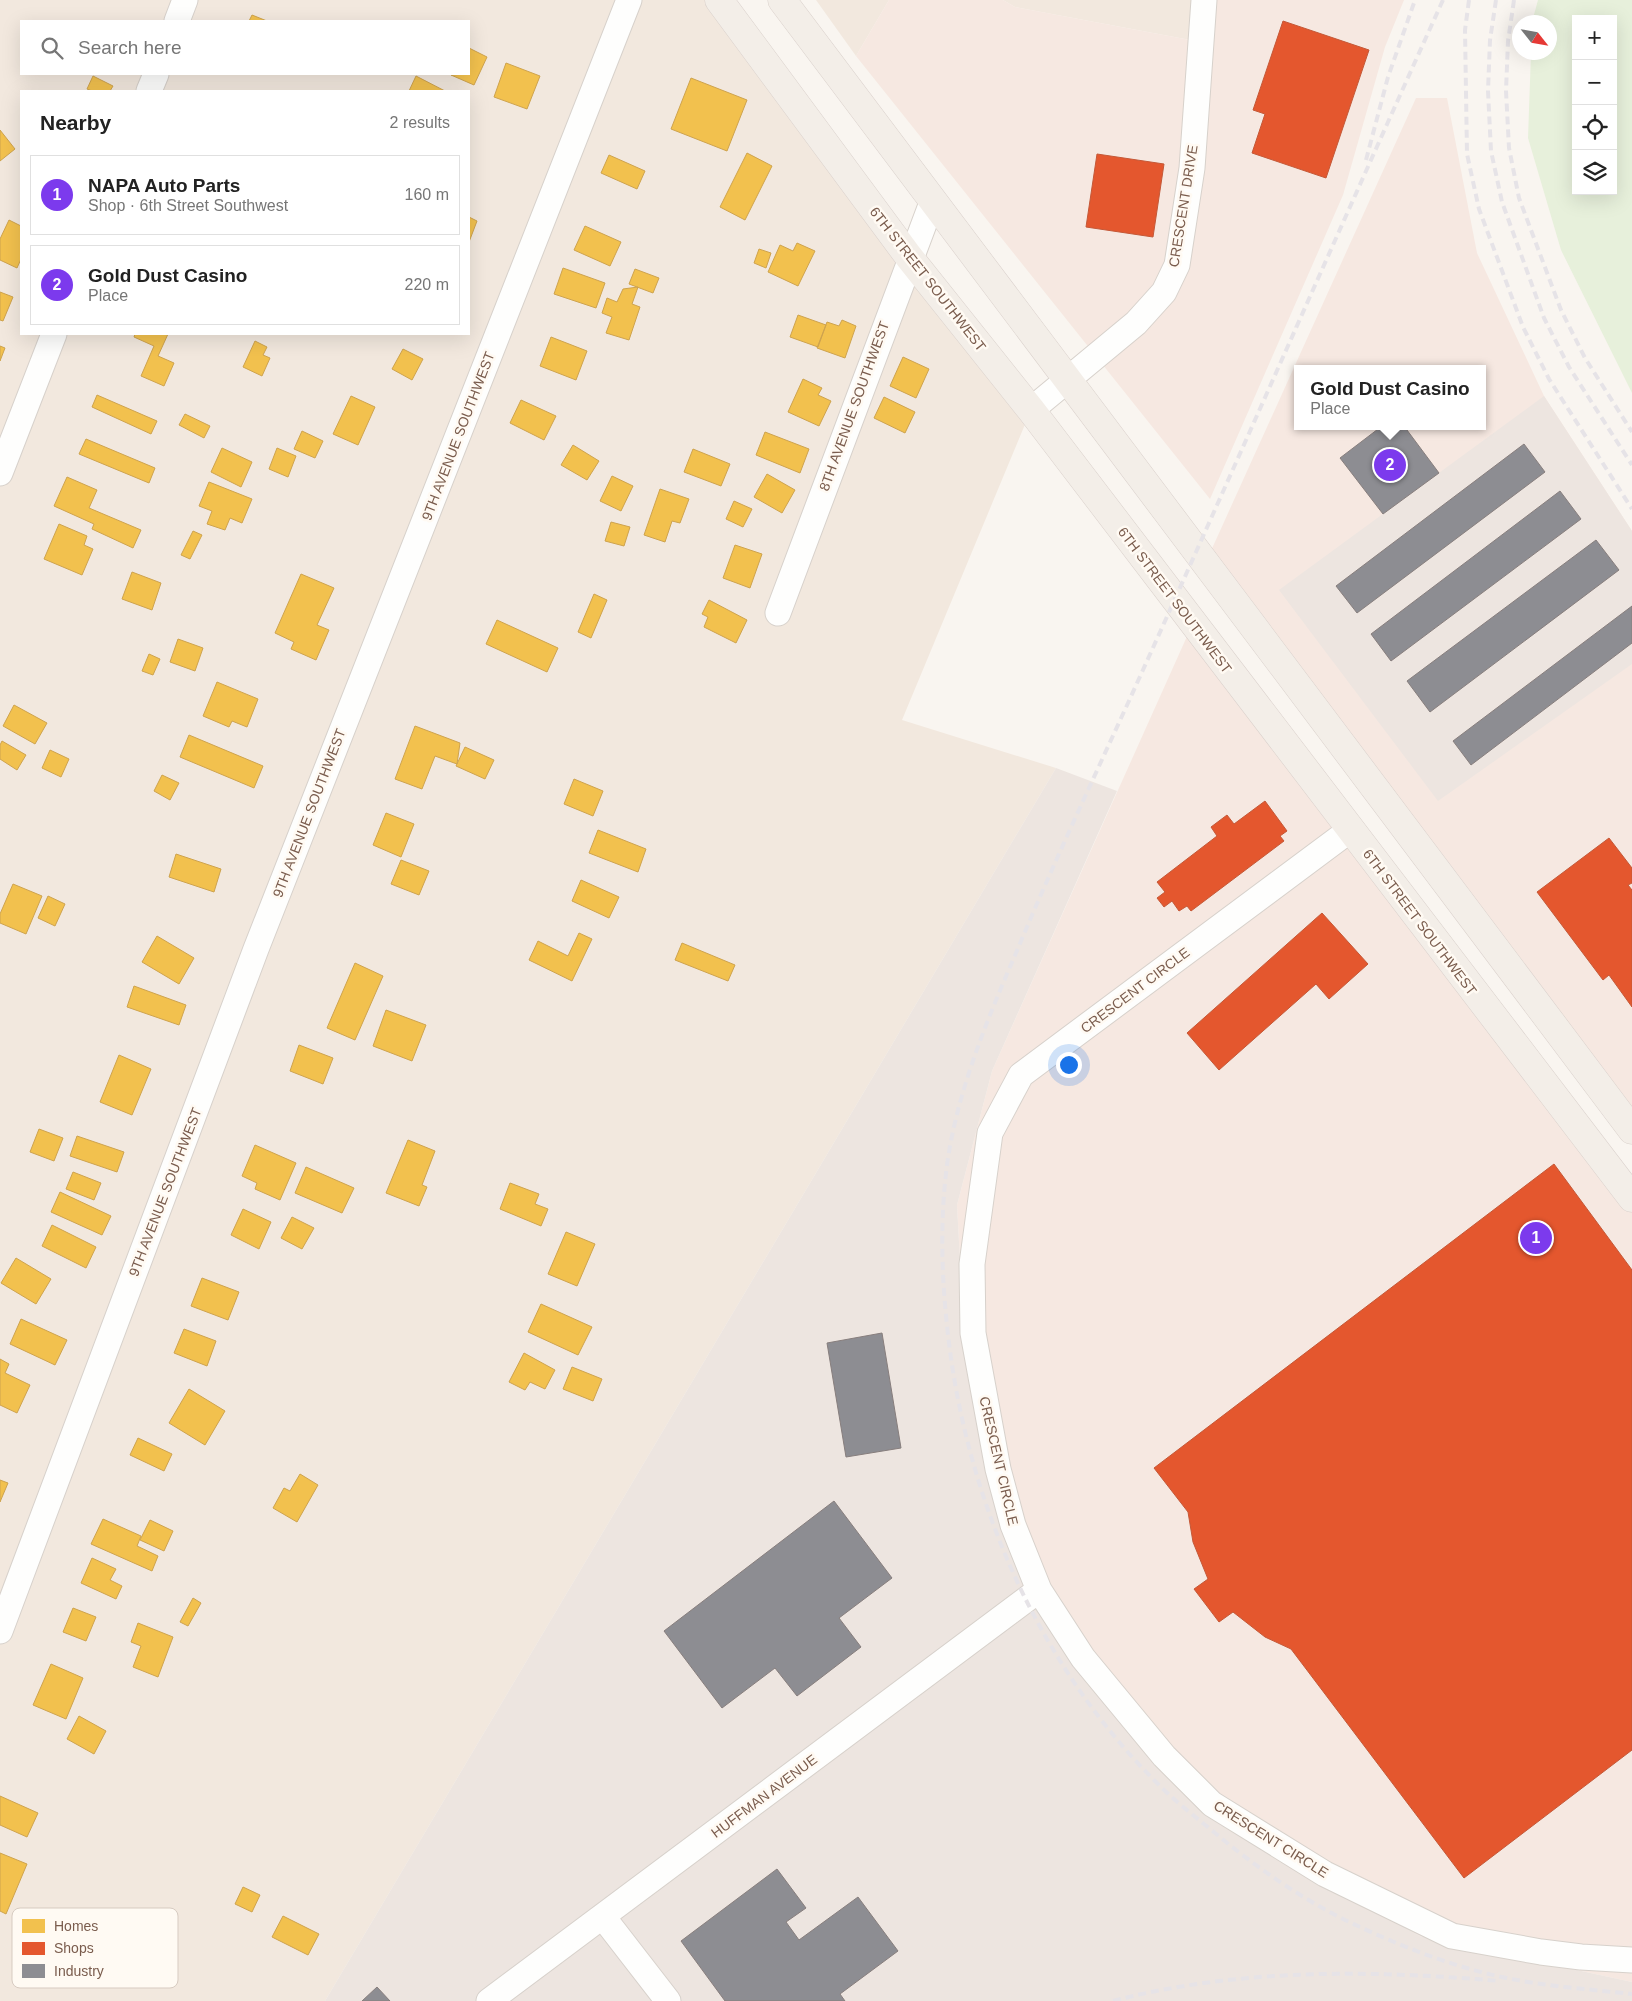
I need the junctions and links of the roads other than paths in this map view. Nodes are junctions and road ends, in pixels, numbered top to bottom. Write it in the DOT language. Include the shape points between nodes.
graph roads {
  1 [pos="185,0"];
  2 [pos="629,0"];
  3 [pos="719,0"];
  4 [pos="782,0"];
  5 [pos="1204,0"];
  6 [pos="177,20"];
  7 [pos="156,75"];
  8 [pos="149,90"];
  9 [pos="932,200"];
  10 [pos="909,257"];
  11 [pos="54,335"];
  12 [pos="1068,380"];
  13 [pos="1031,410"];
  14 [pos="0,472"];
  15 [pos="778,613"];
  16 [pos="1350,830"];
  17 [pos="1632,1130"];
  18 [pos="1632,1198"];
  19 [pos="1039,1590"];
  20 [pos="5,1600"];
  21 [pos="0,1631"];
  22 [pos="603,1917"];
  23 [pos="1632,1960"];
  24 [pos="489,2001"];
  25 [pos="668,2001"];
  1 -- 6 [label="street"];
  2 -- 20 [label="street, 9TH AVENUE SOUTHWEST" via="256,949"];
  3 -- 10 [label="main road, 6TH STREET SOUTHWEST"];
  4 -- 9 [label="main road"];
  5 -- 12 [label="street, CRESCENT DRIVE" via="1192,168 1177,264 1164,292 1136,323"];
  7 -- 8 [label="street"];
  9 -- 10 [label="street, 8TH AVENUE SOUTHWEST"];
  9 -- 12 [label="main road"];
  10 -- 13 [label="main road, 6TH STREET SOUTHWEST"];
  10 -- 15 [label="street, 8TH AVENUE SOUTHWEST"];
  11 -- 14 [label="street"];
  12 -- 13 [label="street, CRESCENT DRIVE"];
  12 -- 17 [label="main road"];
  13 -- 16 [label="main road, 6TH STREET SOUTHWEST"];
  16 -- 18 [label="main road, 6TH STREET SOUTHWEST"];
  16 -- 19 [label="street, CRESCENT CIRCLE" via="1021,1074 990,1133 972,1264 973,1333 998,1470 1013,1525"];
  19 -- 22 [label="street, HUFFMAN AVENUE"];
  19 -- 23 [label="street, CRESCENT CIRCLE" via="1083,1658 1164,1756 1212,1804 1259,1834 1326,1874 1452,1936 1581,1958"];
  20 -- 21 [label="street, 9TH AVENUE SOUTHWEST"];
  22 -- 24 [label="street, HUFFMAN AVENUE"];
  22 -- 25 [label="street"];
}
